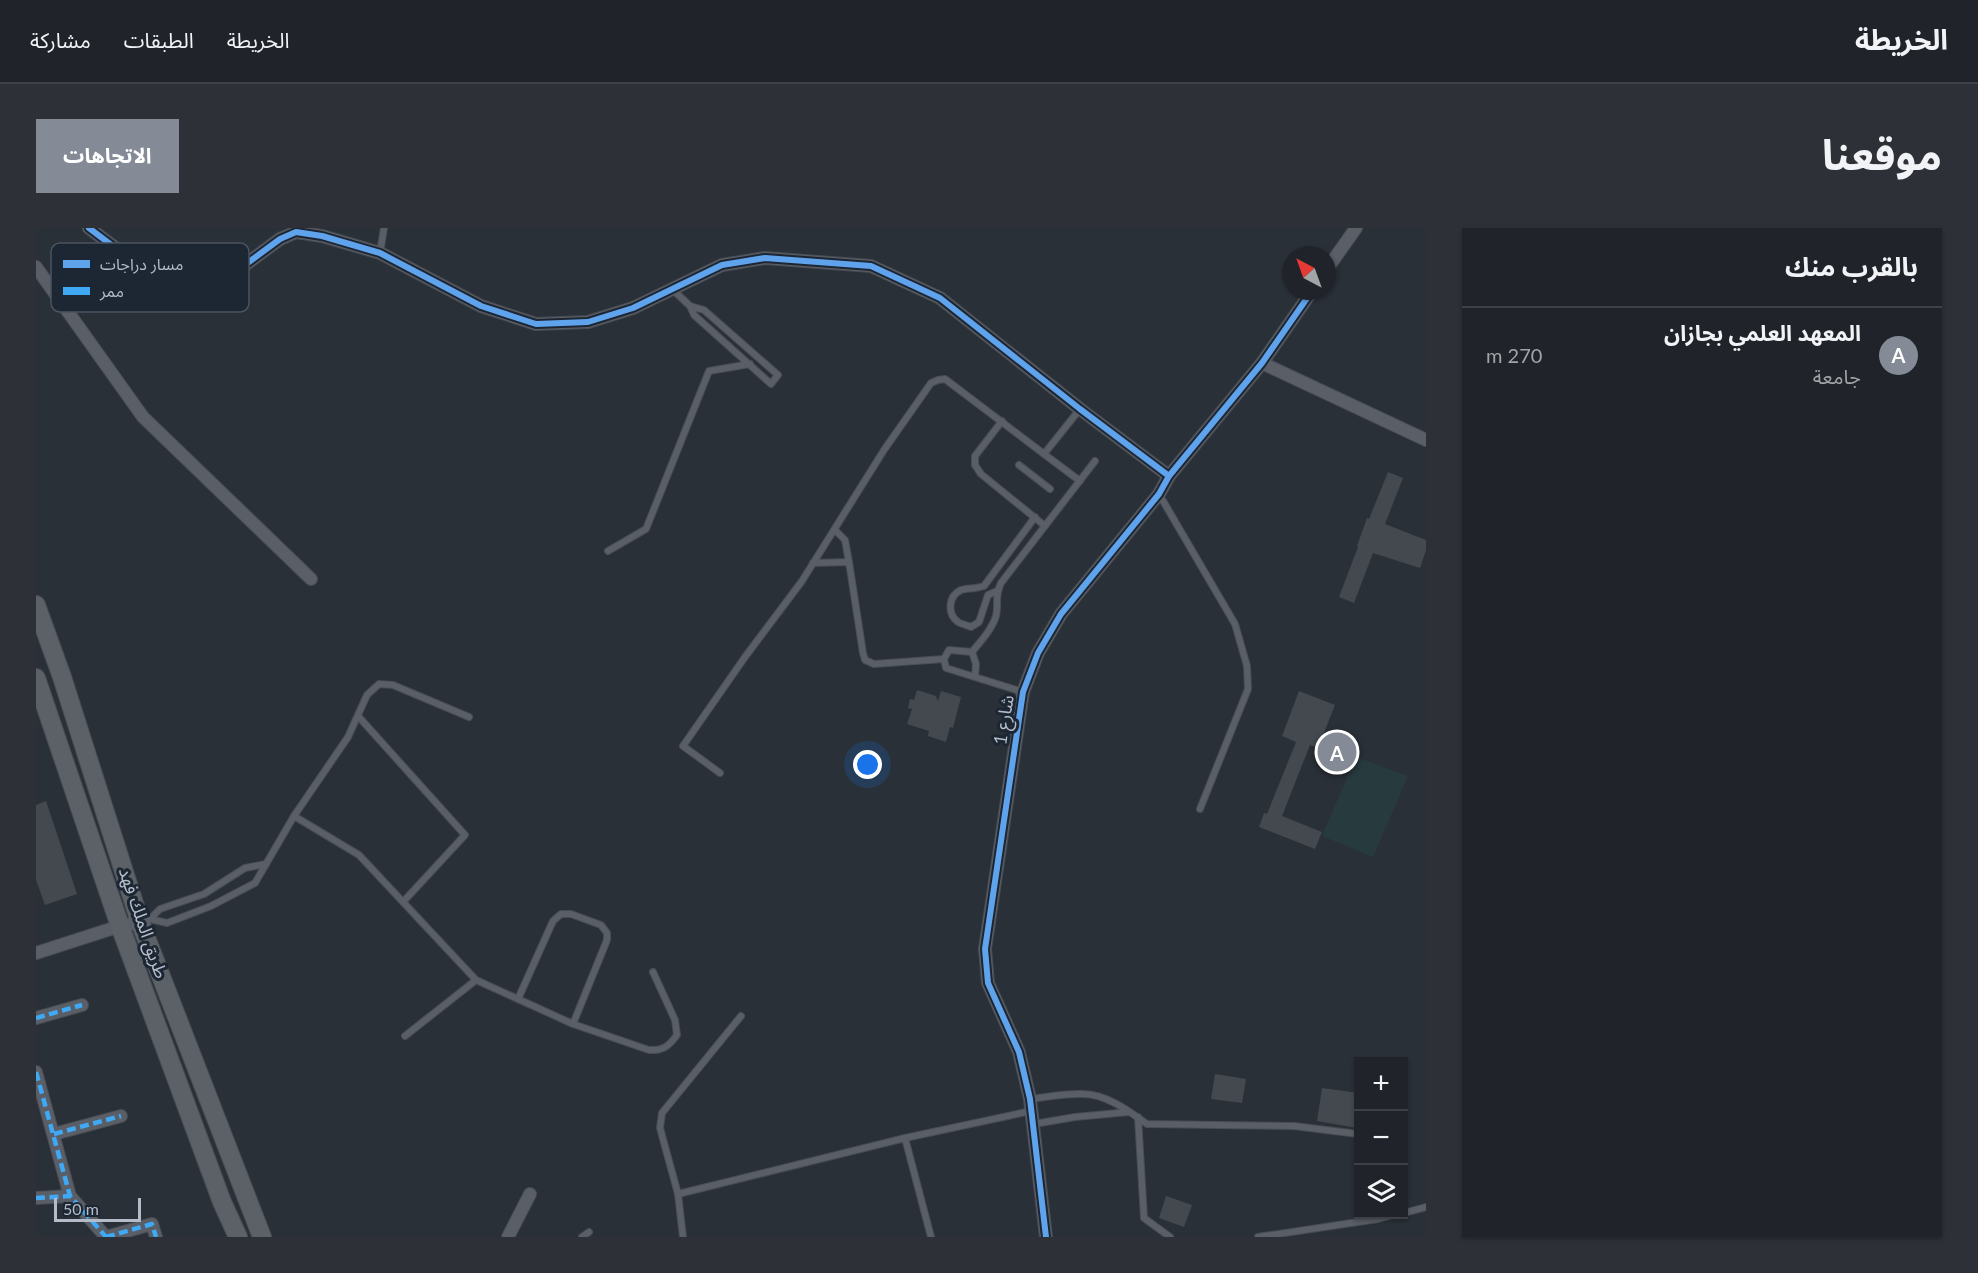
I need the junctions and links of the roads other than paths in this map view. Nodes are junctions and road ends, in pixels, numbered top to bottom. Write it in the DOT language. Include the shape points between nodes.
graph roads {
  1 [pos="89,228"];
  2 [pos="384,228"];
  3 [pos="1356,228"];
  4 [pos="109,243"];
  5 [pos="380,253"];
  6 [pos="1336,256"];
  7 [pos="249,262"];
  8 [pos="36,267"];
  9 [pos="51,288"];
  10 [pos="672,289"];
  11 [pos="1306,300"];
  12 [pos="690,306"];
  13 [pos="68,312"];
  14 [pos="1262,363"];
  15 [pos="750,364"];
  16 [pos="1080,409"];
  17 [pos="1002,421"];
  18 [pos="1426,440"];
  19 [pos="1044,454"];
  20 [pos="1095,461"];
  21 [pos="1019,465"];
  22 [pos="1169,476"];
  23 [pos="1080,481"];
  24 [pos="1050,489"];
  25 [pos="1159,494"];
  26 [pos="1035,517"];
  27 [pos="1045,526"];
  28 [pos="835,531"];
  29 [pos="608,550"];
  30 [pos="849,562"];
  31 [pos="813,563"];
  32 [pos="311,579"];
  33 [pos="997,591"];
  34 [pos="36,605"];
  35 [pos="972,652"];
  36 [pos="944,659"];
  37 [pos="975,677"];
  38 [pos="36,678"];
  39 [pos="1023,692"];
  40 [pos="358,716"];
  41 [pos="469,717"];
  42 [pos="720,773"];
  43 [pos="1200,809"];
  44 [pos="294,816"];
  45 [pos="266,864"];
  46 [pos="204,894"];
  47 [pos="403,902"];
  48 [pos="211,906"];
  49 [pos="145,921"];
  50 [pos="120,926"];
  51 [pos="36,953"];
  52 [pos="653,972"];
  53 [pos="476,980"];
  54 [pos="518,999"];
  55 [pos="82,1005"];
  56 [pos="741,1016"];
  57 [pos="36,1018"];
  58 [pos="573,1024"];
  59 [pos="405,1036"];
  60 [pos="36,1075"];
  61 [pos="1031,1105"];
  62 [pos="1129,1112"];
  63 [pos="121,1116"];
  64 [pos="1138,1117"];
  65 [pos="1034,1124"];
  66 [pos="1354,1133"];
  67 [pos="54,1134"];
  68 [pos="905,1138"];
  69 [pos="530,1194"];
  70 [pos="678,1194"];
  71 [pos="70,1196"];
  72 [pos="36,1198"];
  73 [pos="1426,1207"];
  74 [pos="1408,1212"];
  75 [pos="1366,1219"];
  76 [pos="589,1232"];
  77 [pos="106,1237"];
  78 [pos="156,1237"];
  79 [pos="238,1237"];
  80 [pos="262,1237"];
  81 [pos="508,1237"];
  82 [pos="582,1237"];
  83 [pos="683,1237"];
  84 [pos="931,1237"];
  85 [pos="1046,1237"];
  86 [pos="1170,1237"];
  87 [pos="1258,1237"];
  1 -- 4 [label="street"];
  2 -- 5 [label="lane"];
  3 -- 6 [label="street"];
  5 -- 7 [label="street" via="296,232"];
  5 -- 10 [label="street" via="481,306 536,324 588,322 633,308"];
  8 -- 9 [label="street"];
  10 -- 12 [label="lane"];
  10 -- 16 [label="street" via="722,265 765,258 871,266 940,298"];
  11 -- 14 [label="street, شارع 1"];
  12 -- 15 [label="lane" via="694,315"];
  12 -- 15 [label="lane" via="704,310 778,375 771,384"];
  13 -- 32 [label="street" via="143,417"];
  14 -- 18 [label="street"];
  14 -- 22 [label="street, شارع 1"];
  15 -- 29 [label="lane" via="709,371 646,529"];
  16 -- 19 [label="lane"];
  16 -- 22 [label="street"];
  17 -- 19 [label="lane"];
  17 -- 26 [label="lane" via="975,456 975,465"];
  17 -- 28 [label="lane" via="945,380 930,383"];
  19 -- 23 [label="lane"];
  20 -- 23 [label="lane"];
  21 -- 24 [label="lane"];
  22 -- 25 [label="street, شارع 1"];
  23 -- 27 [label="lane"];
  25 -- 39 [label="street, شارع 1" via="1061,614 1038,653"];
  25 -- 43 [label="lane" via="1235,624 1247,666 1248,689"];
  26 -- 27 [label="lane"];
  26 -- 33 [label="lane" via="984,586 957,592 950,601 951,613 958,623 971,627 980,622 988,595"];
  27 -- 33 [label="lane"];
  28 -- 30 [label="lane" via="845,540"];
  28 -- 31 [label="lane"];
  30 -- 31 [label="lane"];
  30 -- 36 [label="lane" via="866,660 873,664"];
  31 -- 42 [label="lane" via="683,746"];
  33 -- 35 [label="lane" via="997,614"];
  34 -- 49 [label="main road, طريق الملك فهد"];
  35 -- 36 [label="lane" via="949,651"];
  35 -- 37 [label="lane"];
  36 -- 37 [label="lane" via="945,668"];
  37 -- 39 [label="lane"];
  38 -- 50 [label="main road, طريق الملك فهد"];
  39 -- 61 [label="street, شارع 1" via="985,948 988,983 1018,1052"];
  40 -- 41 [label="lane" via="367,695 379,684 393,685"];
  40 -- 44 [label="lane"];
  40 -- 47 [label="lane" via="465,835"];
  44 -- 45 [label="lane"];
  44 -- 47 [label="lane" via="359,855"];
  45 -- 46 [label="lane" via="245,868"];
  45 -- 48 [label="lane" via="255,883"];
  46 -- 48 [label="lane"];
  46 -- 49 [label="lane" via="160,909"];
  47 -- 53 [label="lane"];
  48 -- 49 [label="lane" via="167,923"];
  49 -- 50 [label="street"];
  49 -- 80 [label="main road, طريق الملك فهد"];
  50 -- 51 [label="street"];
  50 -- 79 [label="main road, طريق الملك فهد"];
  52 -- 58 [label="lane" via="675,1020 676,1035 661,1051"];
  53 -- 54 [label="lane"];
  53 -- 59 [label="lane"];
  54 -- 58 [label="lane"];
  54 -- 58 [label="lane" via="553,921 561,914 572,914 601,924 608,940"];
  55 -- 57 [label="street"];
  56 -- 70 [label="lane" via="662,1113 660,1128"];
  60 -- 67 [label="street"];
  61 -- 62 [label="lane" via="1083,1094 1100,1096"];
  61 -- 65 [label="street, شارع 1"];
  61 -- 68 [label="lane"];
  62 -- 64 [label="lane"];
  62 -- 65 [label="lane"];
  63 -- 67 [label="street"];
  64 -- 66 [label="lane" via="1147,1124 1294,1126"];
  64 -- 86 [label="lane" via="1144,1218"];
  65 -- 85 [label="street, شارع 1"];
  67 -- 71 [label="street"];
  68 -- 70 [label="lane"];
  68 -- 84 [label="lane"];
  69 -- 81 [label="street"];
  70 -- 83 [label="lane"];
  71 -- 72 [label="street"];
  71 -- 77 [label="street"];
  73 -- 74 [label="lane"];
  75 -- 87 [label="lane"];
  76 -- 82 [label="lane"];
  77 -- 78 [label="street" via="152,1224"];
}
